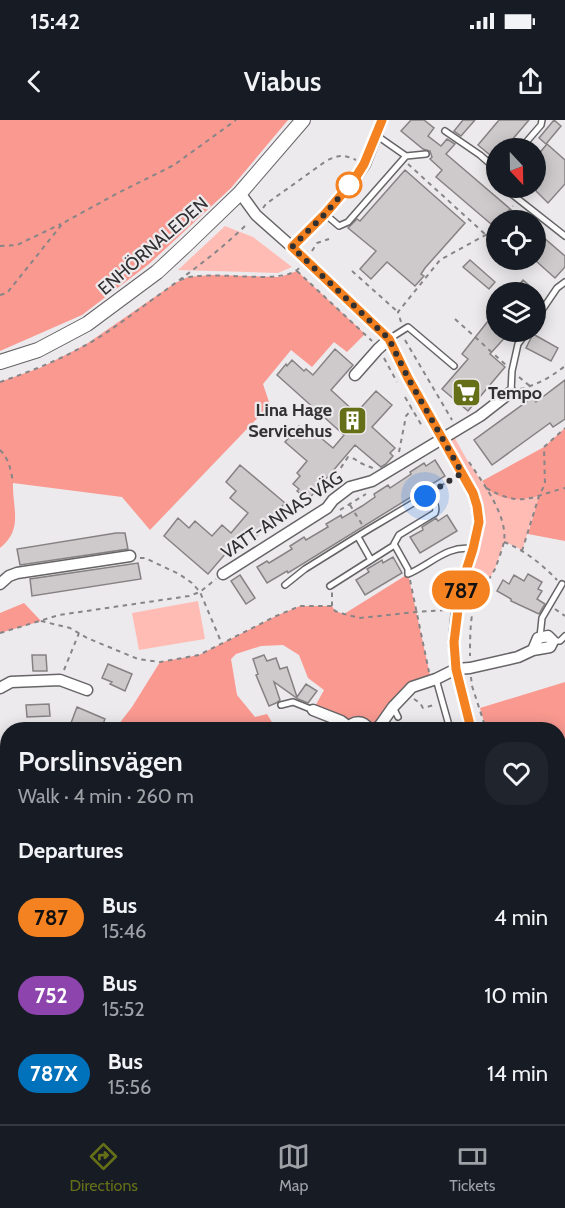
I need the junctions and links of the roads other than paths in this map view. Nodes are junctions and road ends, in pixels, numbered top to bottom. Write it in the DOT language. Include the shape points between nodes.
graph roads {
  1 [pos="303,120"];
  2 [pos="382,120"];
  3 [pos="542,120"];
  4 [pos="445,131"];
  5 [pos="376,135"];
  6 [pos="530,138"];
  7 [pos="426,154"];
  8 [pos="405,158"];
  9 [pos="486,160"];
  10 [pos="240,193"];
  11 [pos="516,198"];
  12 [pos="325,214"];
  13 [pos="565,236"];
  14 [pos="292,247"];
  15 [pos="565,282"];
  16 [pos="546,304"];
  17 [pos="389,339"];
  18 [pos="520,342"];
  19 [pos="0,362"];
  20 [pos="454,366"];
  21 [pos="355,375"];
  22 [pos="511,392"];
  23 [pos="442,439"];
  24 [pos="358,537"];
  25 [pos="393,546"];
  26 [pos="473,549"];
  27 [pos="130,556"];
  28 [pos="371,560"];
  29 [pos="224,574"];
  30 [pos="0,584"];
  31 [pos="562,584"];
  32 [pos="285,585"];
  33 [pos="330,586"];
  34 [pos="565,636"];
  35 [pos="540,637"];
  36 [pos="553,641"];
  37 [pos="533,650"];
  38 [pos="456,669"];
  39 [pos="434,680"];
  40 [pos="0,688"];
  41 [pos="87,690"];
  42 [pos="281,705"];
  43 [pos="313,710"];
  44 [pos="342,722"];
  45 [pos="384,722"];
  46 [pos="448,722"];
  47 [pos="469,722"];
  1 -- 10 [label="street, ENHÖRNALEDEN"];
  2 -- 5 [label="street"];
  3 -- 6 [label="lane"];
  4 -- 9 [label="lane"];
  5 -- 8 [label="lane"];
  5 -- 12 [label="street" via="354,180"];
  7 -- 8 [label="lane"];
  8 -- 12 [label="lane" via="348,222 339,226"];
  10 -- 14 [label="street" via="256,216"];
  10 -- 19 [label="street, ENHÖRNALEDEN" via="157,272 87,324 38,350"];
  11 -- 13 [label="lane"];
  12 -- 14 [label="street"];
  14 -- 17 [label="street"];
  15 -- 16 [label="lane"];
  17 -- 20 [label="lane" via="408,327"];
  17 -- 21 [label="street"];
  17 -- 23 [label="street"];
  18 -- 22 [label="lane"];
  22 -- 23 [label="street, VATT-ANNAS VÄG"];
  23 -- 26 [label="street" via="473,493 479,522"];
  23 -- 29 [label="street, VATT-ANNAS VÄG" via="372,481 350,486 327,508"];
  24 -- 25 [label="lane" via="425,496 433,501 435,513 396,538"];
  24 -- 28 [label="lane"];
  24 -- 32 [label="lane"];
  25 -- 26 [label="lane" via="408,574 449,550"];
  25 -- 28 [label="lane"];
  26 -- 38 [label="street" via="458,610"];
  27 -- 30 [label="street" via="17,573"];
  28 -- 33 [label="lane"];
  31 -- 35 [label="lane" via="542,618"];
  34 -- 36 [label="lane"];
  35 -- 36 [label="street" via="548,636"];
  35 -- 37 [label="street"];
  36 -- 37 [label="street" via="550,647"];
  37 -- 38 [label="street" via="518,657"];
  38 -- 39 [label="street"];
  38 -- 47 [label="street"];
  39 -- 45 [label="street" via="412,687"];
  39 -- 46 [label="lane"];
  40 -- 41 [label="street" via="11,682 60,680"];
  42 -- 43 [label="lane" via="293,702"];
  43 -- 44 [label="street"];
}
